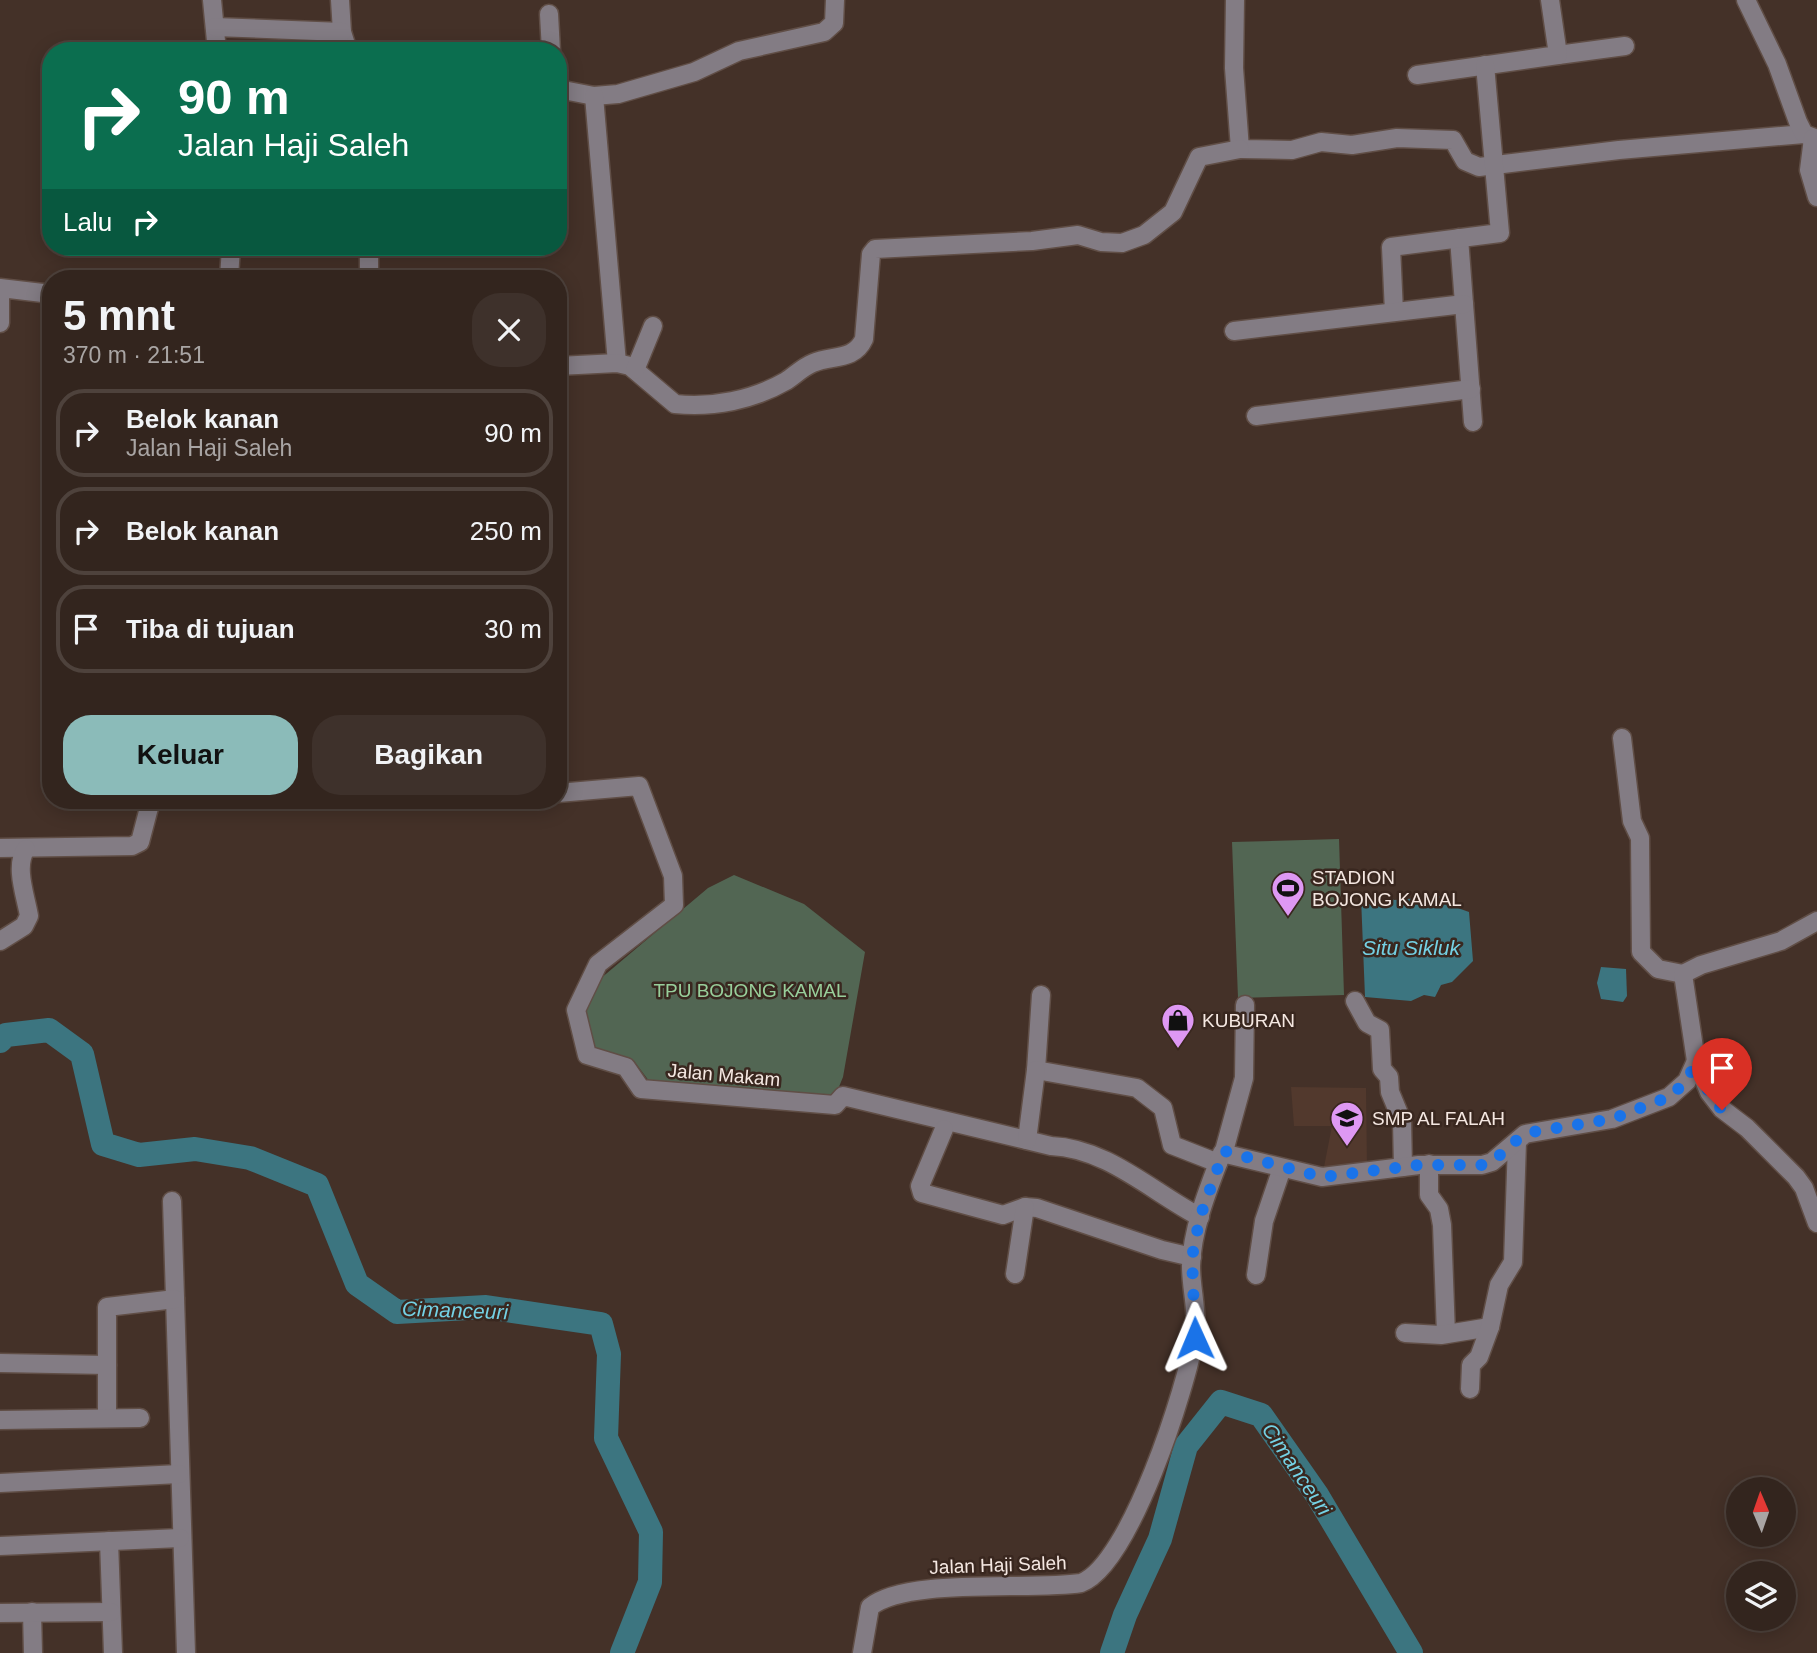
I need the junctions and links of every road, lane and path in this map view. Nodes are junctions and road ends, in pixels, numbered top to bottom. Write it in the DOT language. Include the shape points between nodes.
graph roads {
  1 [pos="212,0"];
  2 [pos="340,0"];
  3 [pos="835,0"];
  4 [pos="1235,0"];
  5 [pos="1550,0"];
  6 [pos="1746,0"];
  7 [pos="549,14"];
  8 [pos="215,27"];
  9 [pos="216,42"];
  10 [pos="322,42"];
  11 [pos="344,42"];
  12 [pos="551,42"];
  13 [pos="1625,46"];
  14 [pos="1558,55"];
  15 [pos="1485,65"];
  16 [pos="1418,75"];
  17 [pos="567,91"];
  18 [pos="594,96"];
  19 [pos="1811,137"];
  20 [pos="1240,149"];
  21 [pos="1495,165"];
  22 [pos="1817,197"];
  23 [pos="1459,238"];
  24 [pos="369,258"];
  25 [pos="369,270"];
  26 [pos="0,288"];
  27 [pos="42,293"];
  28 [pos="1464,304"];
  29 [pos="1394,312"];
  30 [pos="0,323"];
  31 [pos="653,326"];
  32 [pos="1234,331"];
  33 [pos="617,363"];
  34 [pos="567,366"];
  35 [pos="635,370"];
  36 [pos="1471,389"];
  37 [pos="1256,416"];
  38 [pos="1473,422"];
  39 [pos="1622,738"];
  40 [pos="567,792"];
  41 [pos="148,809"];
  42 [pos="0,848"];
  43 [pos="26,849"];
  44 [pos="1817,921"];
  45 [pos="0,941"];
  46 [pos="1683,974"];
  47 [pos="1041,995"];
  48 [pos="1355,1001"];
  49 [pos="1245,1005"];
  50 [pos="1696,1061"];
  51 [pos="1036,1070"];
  52 [pos="944,1129"];
  53 [pos="1027,1140"];
  54 [pos="1517,1142"];
  55 [pos="1221,1157"];
  56 [pos="1429,1164"];
  57 [pos="1404,1167"];
  58 [pos="1282,1168"];
  59 [pos="172,1200"];
  60 [pos="1025,1207"];
  61 [pos="1200,1217"];
  62 [pos="1817,1223"];
  63 [pos="1192,1257"];
  64 [pos="1014,1274"];
  65 [pos="1256,1275"];
  66 [pos="174,1299"];
  67 [pos="1490,1327"];
  68 [pos="1405,1333"];
  69 [pos="1446,1334"];
  70 [pos="0,1363"];
  71 [pos="107,1365"];
  72 [pos="1470,1388"];
  73 [pos="107,1418"];
  74 [pos="139,1418"];
  75 [pos="0,1420"];
  76 [pos="179,1474"];
  77 [pos="0,1483"];
  78 [pos="180,1538"];
  79 [pos="109,1541"];
  80 [pos="0,1546"];
  81 [pos="32,1612"];
  82 [pos="111,1612"];
  83 [pos="0,1613"];
  84 [pos="33,1653"];
  85 [pos="113,1653"];
  86 [pos="186,1653"];
  87 [pos="862,1653"];
  1 -- 8 [label="street"];
  2 -- 11 [label="street"];
  3 -- 18 [label="street" via="834,23 824,32 739,51 654,85"];
  4 -- 20 [label="street"];
  5 -- 14 [label="street"];
  6 -- 19 [label="street"];
  7 -- 12 [label="street"];
  8 -- 9 [label="street"];
  8 -- 10 [label="street"];
  13 -- 14 [label="street"];
  14 -- 15 [label="street"];
  15 -- 16 [label="street"];
  15 -- 21 [label="street"];
  17 -- 18 [label="street"];
  18 -- 33 [label="street"];
  19 -- 21 [label="street" via="1619,149"];
  19 -- 22 [label="street" via="1809,170"];
  20 -- 21 [label="street" via="1278,151 1321,142 1352,145 1435,138 1453,140 1470,166"];
  20 -- 35 [label="street" via="1199,157 1173,212 1144,235 1122,243 1078,235 875,249 861,346 852,354 814,362 765,392 713,403 675,404"];
  21 -- 23 [label="street" via="1500,233"];
  23 -- 28 [label="street"];
  23 -- 29 [label="street" via="1391,247"];
  24 -- 25 [label="street"];
  26 -- 27 [label="street"];
  26 -- 30 [label="street"];
  28 -- 29 [label="street"];
  28 -- 36 [label="street"];
  29 -- 32 [label="street"];
  31 -- 35 [label="street"];
  33 -- 34 [label="street"];
  33 -- 35 [label="street"];
  36 -- 37 [label="street"];
  36 -- 38 [label="street"];
  39 -- 46 [label="street" via="1632,821 1640,838 1641,952 1658,969"];
  40 -- 53 [label="street, Jalan Makam" via="639,786 673,876 674,905 598,964 576,1010 587,1055 626,1067 641,1090 835,1105 844,1096"];
  41 -- 43 [label="street" via="137,844"];
  42 -- 43 [label="street"];
  43 -- 45 [label="street" via="23,891 29,916 24,926"];
  44 -- 46 [label="street" via="1781,941"];
  46 -- 50 [label="street"];
  47 -- 51 [label="street"];
  48 -- 57 [label="street" via="1367,1023 1380,1030 1382,1069 1389,1077 1402,1121"];
  49 -- 55 [label="street, Jalan Haji Saleh" via="1244,1078"];
  50 -- 54 [label="street" via="1687,1081 1669,1097 1612,1119 1532,1132"];
  50 -- 62 [label="street" via="1716,1103 1796,1177"];
  51 -- 53 [label="street"];
  51 -- 55 [label="street" via="1137,1088 1163,1108 1172,1145"];
  52 -- 60 [label="street" via="920,1186 922,1193 1003,1215"];
  53 -- 61 [label="street, Jalan Makam" via="1095,1154"];
  54 -- 56 [label="street" via="1482,1165"];
  54 -- 67 [label="street" via="1513,1262 1496,1294"];
  55 -- 58 [label="street"];
  55 -- 61 [label="street, Jalan Haji Saleh"];
  56 -- 57 [label="street"];
  56 -- 69 [label="street" via="1429,1195 1439,1209 1442,1225"];
  57 -- 58 [label="street" via="1322,1177"];
  58 -- 65 [label="street" via="1264,1221"];
  59 -- 66 [label="street"];
  60 -- 63 [label="street" via="1051,1211"];
  60 -- 64 [label="street"];
  61 -- 63 [label="street, Jalan Haji Saleh"];
  63 -- 87 [label="street, Jalan Haji Saleh" via="1196,1324 1183,1380 1147,1491 1103,1564 1087,1581 1065,1585 923,1588 895,1595 870,1607"];
  66 -- 71 [label="street" via="107,1307"];
  66 -- 76 [label="street"];
  67 -- 69 [label="street"];
  67 -- 72 [label="street" via="1479,1357 1471,1365"];
  68 -- 69 [label="street"];
  70 -- 71 [label="street"];
  71 -- 73 [label="street"];
  73 -- 74 [label="street"];
  73 -- 75 [label="street"];
  76 -- 77 [label="street"];
  76 -- 78 [label="street"];
  78 -- 79 [label="street"];
  78 -- 86 [label="street"];
  79 -- 80 [label="street"];
  79 -- 82 [label="street"];
  81 -- 82 [label="street"];
  81 -- 83 [label="street"];
  81 -- 84 [label="street"];
  82 -- 85 [label="street"];
}
